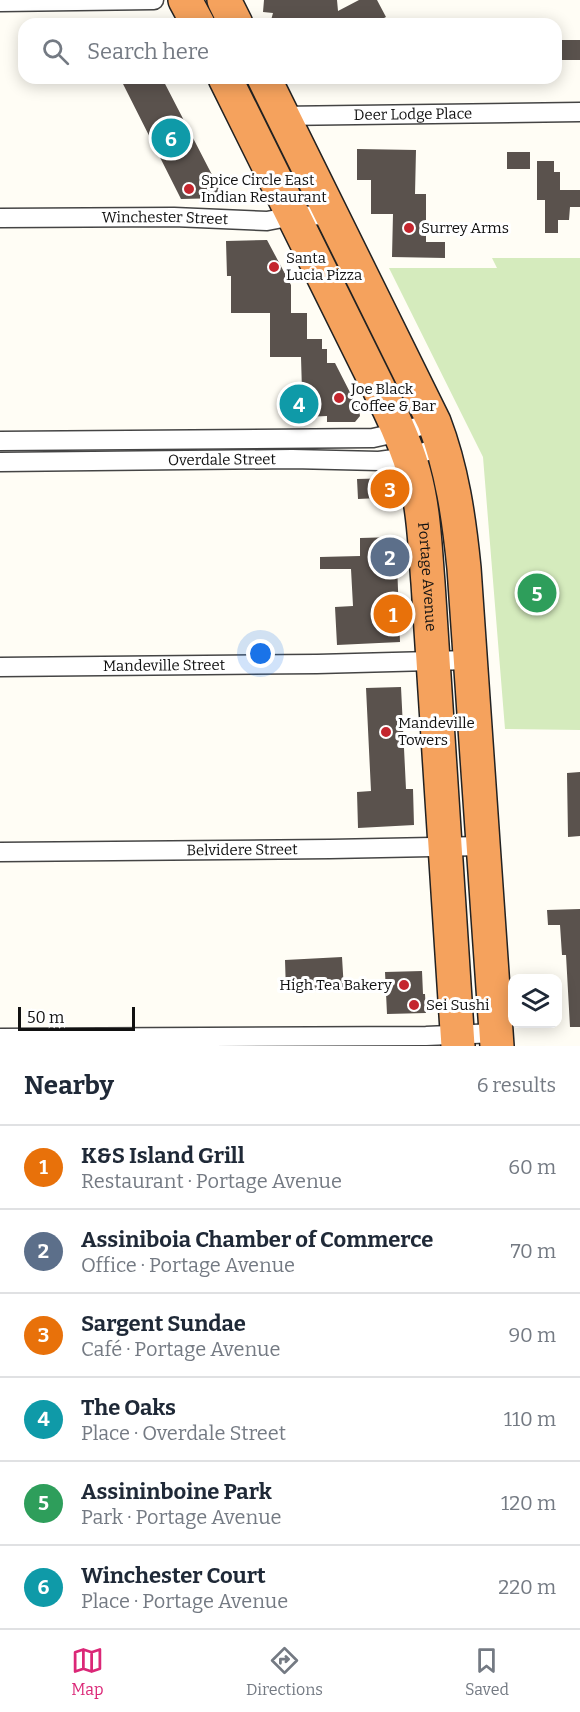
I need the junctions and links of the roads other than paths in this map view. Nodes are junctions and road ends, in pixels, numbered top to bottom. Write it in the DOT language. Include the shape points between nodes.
graph roads {
  1 [pos="154,0"];
  2 [pos="185,0"];
  3 [pos="224,0"];
  4 [pos="0,2"];
  5 [pos="195,18"];
  6 [pos="233,18"];
  7 [pos="228,84"];
  8 [pos="267,84"];
  9 [pos="580,112"];
  10 [pos="283,116"];
  11 [pos="244,117"];
  12 [pos="331,215"];
  13 [pos="293,216"];
  14 [pos="0,219"];
  15 [pos="438,434"];
  16 [pos="0,441"];
  17 [pos="405,445"];
  18 [pos="0,462"];
  19 [pos="470,660"];
  20 [pos="432,662"];
  21 [pos="0,667"];
  22 [pos="483,846"];
  23 [pos="445,847"];
  24 [pos="0,852"];
  25 [pos="0,1038"];
  26 [pos="457,1040"];
  27 [pos="496,1040"];
  28 [pos="27,1042"];
  1 -- 4 [label="street"];
  2 -- 5 [label="highway"];
  3 -- 6 [label="highway"];
  7 -- 11 [label="highway, Portage Avenue"];
  8 -- 10 [label="highway"];
  9 -- 10 [label="street, Deer Lodge Place"];
  10 -- 11 [label="street, Deer Lodge Place"];
  10 -- 12 [label="highway"];
  11 -- 13 [label="highway, Portage Avenue"];
  12 -- 13 [label="street, Winchester Street"];
  12 -- 15 [label="highway"];
  13 -- 14 [label="street, Winchester Street" via="267,221 174,217"];
  13 -- 17 [label="highway, Portage Avenue"];
  15 -- 17 [label="street, Overdale Street"];
  15 -- 17 [label="street, Overdale Street"];
  15 -- 19 [label="highway" via="451,474 460,523"];
  16 -- 17 [label="street, Overdale Street" via="373,438"];
  17 -- 18 [label="street, Overdale Street" via="379,461"];
  17 -- 20 [label="highway, Portage Avenue" via="424,530"];
  19 -- 20 [label="street, Mandeville Street"];
  19 -- 22 [label="highway"];
  20 -- 21 [label="street, Mandeville Street"];
  20 -- 23 [label="highway, Portage Avenue"];
  22 -- 23 [label="street, Belvidere Street"];
  22 -- 27 [label="highway"];
  23 -- 24 [label="street, Belvidere Street"];
  23 -- 26 [label="highway, Portage Avenue"];
  25 -- 28 [label="street"];
  26 -- 27 [label="street"];
  26 -- 28 [label="street" via="415,1036"];
}
